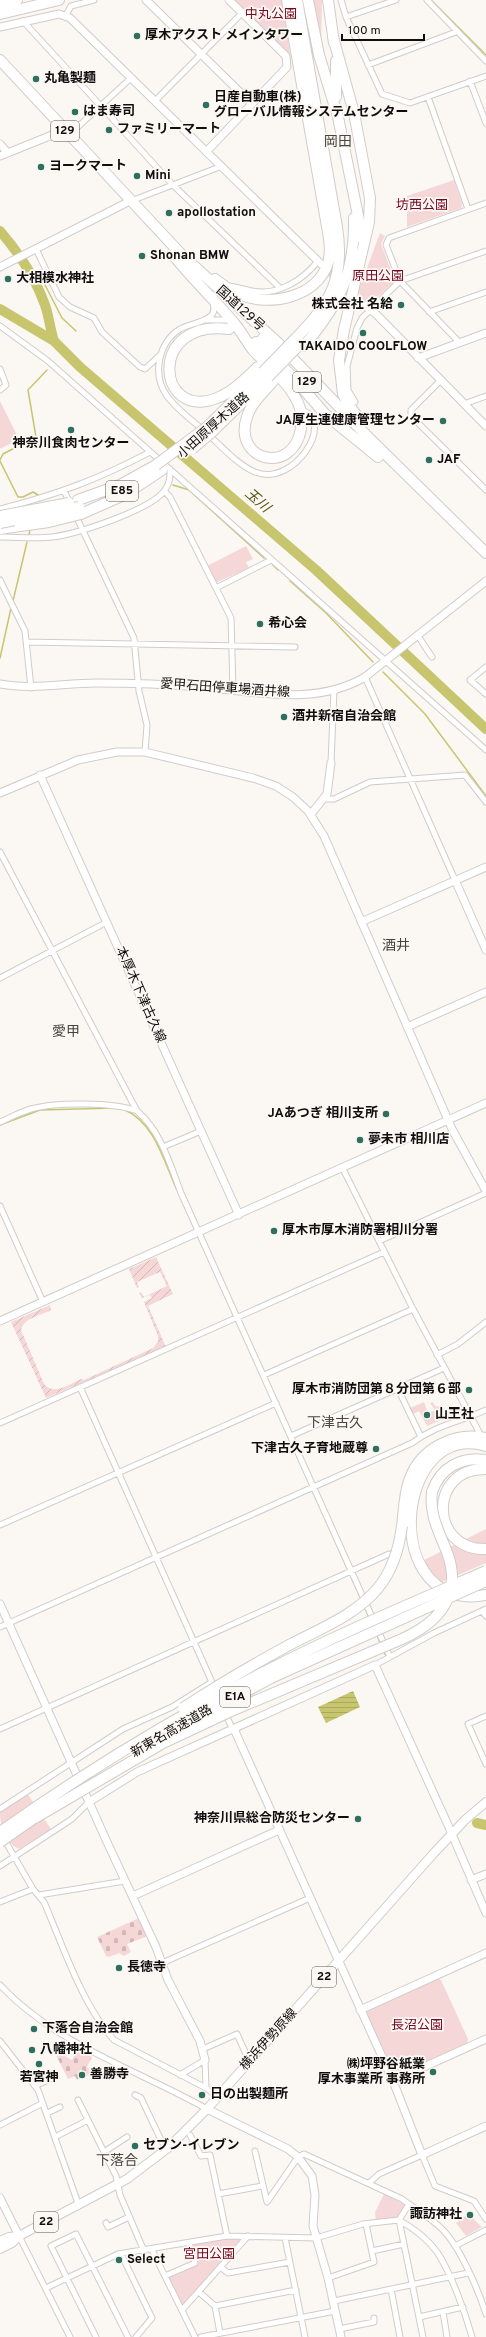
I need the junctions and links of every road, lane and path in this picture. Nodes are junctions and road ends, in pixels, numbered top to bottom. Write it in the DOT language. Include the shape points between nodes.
graph roads {
  1 [pos="17,0"];
  2 [pos="94,0"];
  3 [pos="146,0"];
  4 [pos="229,0"];
  5 [pos="287,0"];
  6 [pos="297,0"];
  7 [pos="308,0"];
  8 [pos="329,0"];
  9 [pos="341,0"];
  10 [pos="396,0"];
  11 [pos="426,0"];
  12 [pos="58,2"];
  13 [pos="0,4"];
  14 [pos="242,13"];
  15 [pos="0,14"];
  16 [pos="62,15"];
  17 [pos="346,18"];
  18 [pos="23,22"];
  19 [pos="0,27"];
  20 [pos="456,32"];
  21 [pos="334,37"];
  22 [pos="297,47"];
  23 [pos="201,54"];
  24 [pos="0,60"];
  25 [pos="486,61"];
  26 [pos="368,65"];
  27 [pos="0,70"];
  28 [pos="486,76"];
  29 [pos="131,78"];
  30 [pos="470,82"];
  31 [pos="312,86"];
  32 [pos="428,97"];
  33 [pos="155,101"];
  34 [pos="252,104"];
  35 [pos="100,107"];
  36 [pos="338,117"];
  37 [pos="486,123"];
  38 [pos="309,126"];
  39 [pos="57,133"];
  40 [pos="69,135"];
  41 [pos="0,144"];
  42 [pos="207,151"];
  43 [pos="8,153"];
  44 [pos="0,156"];
  45 [pos="222,166"];
  46 [pos="173,185"];
  47 [pos="354,202"];
  48 [pos="127,203"];
  49 [pos="486,203"];
  50 [pos="468,209"];
  51 [pos="36,249"];
  52 [pos="486,251"];
  53 [pos="362,252"];
  54 [pos="177,255"];
  55 [pos="319,262"];
  56 [pos="3,265"];
  57 [pos="400,281"];
  58 [pos="223,285"];
  59 [pos="280,288"];
  60 [pos="486,292"];
  61 [pos="357,299"];
  62 [pos="213,300"];
  63 [pos="330,305"];
  64 [pos="370,311"];
  65 [pos="430,312"];
  66 [pos="199,322"];
  67 [pos="230,325"];
  68 [pos="0,326"];
  69 [pos="486,333"];
  70 [pos="298,341"];
  71 [pos="256,342"];
  72 [pos="459,342"];
  73 [pos="160,356"];
  74 [pos="418,358"];
  75 [pos="0,369"];
  76 [pos="265,374"];
  77 [pos="440,380"];
  78 [pos="0,390"];
  79 [pos="486,396"];
  80 [pos="355,402"];
  81 [pos="464,404"];
  82 [pos="301,410"];
  83 [pos="486,426"];
  84 [pos="150,452"];
  85 [pos="378,457"];
  86 [pos="392,461"];
  87 [pos="163,468"];
  88 [pos="486,490"];
  89 [pos="164,491"];
  90 [pos="64,492"];
  91 [pos="79,507"];
  92 [pos="0,509"];
  93 [pos="0,516"];
  94 [pos="0,523"];
  95 [pos="0,529"];
  96 [pos="82,530"];
  97 [pos="0,538"];
  98 [pos="486,553"];
  99 [pos="271,560"];
  100 [pos="486,562"];
  101 [pos="0,580"];
  102 [pos="486,581"];
  103 [pos="216,588"];
  104 [pos="417,637"];
  105 [pos="26,642"];
  106 [pos="135,644"];
  107 [pos="232,646"];
  108 [pos="295,647"];
  109 [pos="432,657"];
  110 [pos="388,660"];
  111 [pos="486,667"];
  112 [pos="365,677"];
  113 [pos="0,684"];
  114 [pos="139,684"];
  115 [pos="31,688"];
  116 [pos="233,690"];
  117 [pos="334,690"];
  118 [pos="486,694"];
  119 [pos="486,750"];
  120 [pos="145,752"];
  121 [pos="331,763"];
  122 [pos="40,775"];
  123 [pos="411,779"];
  124 [pos="0,793"];
  125 [pos="324,799"];
  126 [pos="486,802"];
  127 [pos="311,814"];
  128 [pos="1,854"];
  129 [pos="486,867"];
  130 [pos="455,880"];
  131 [pos="107,922"];
  132 [pos="362,922"];
  133 [pos="52,949"];
  134 [pos="486,950"];
  135 [pos="0,978"];
  136 [pos="486,992"];
  137 [pos="407,1027"];
  138 [pos="486,1103"];
  139 [pos="137,1111"];
  140 [pos="448,1120"];
  141 [pos="0,1122"];
  142 [pos="201,1131"];
  143 [pos="163,1147"];
  144 [pos="342,1167"];
  145 [pos="486,1192"];
  146 [pos="0,1206"];
  147 [pos="239,1215"];
  148 [pos="200,1232"];
  149 [pos="378,1241"];
  150 [pos="384,1252"];
  151 [pos="43,1302"];
  152 [pos="413,1309"];
  153 [pos="236,1318"];
  154 [pos="0,1321"];
  155 [pos="486,1322"];
  156 [pos="437,1355"];
  157 [pos="444,1368"];
  158 [pos="264,1376"];
  159 [pos="80,1387"];
  160 [pos="398,1389"];
  161 [pos="274,1403"];
  162 [pos="486,1410"];
  163 [pos="471,1416"];
  164 [pos="0,1423"];
  165 [pos="482,1435"];
  166 [pos="291,1436"];
  167 [pos="421,1437"];
  168 [pos="486,1446"];
  169 [pos="486,1460"];
  170 [pos="486,1469"];
  171 [pos="118,1472"];
  172 [pos="312,1488"];
  173 [pos="0,1525"];
  174 [pos="486,1549"];
  175 [pos="390,1554"];
  176 [pos="156,1558"];
  177 [pos="486,1571"];
  178 [pos="350,1573"];
  179 [pos="486,1580"];
  180 [pos="486,1595"];
  181 [pos="0,1604"];
  182 [pos="484,1610"];
  183 [pos="486,1616"];
  184 [pos="9,1623"];
  185 [pos="0,1627"];
  186 [pos="194,1642"];
  187 [pos="390,1657"];
  188 [pos="375,1665"];
  189 [pos="212,1682"];
  190 [pos="47,1708"];
  191 [pos="486,1716"];
  192 [pos="0,1721"];
  193 [pos="2,1728"];
  194 [pos="234,1730"];
  195 [pos="119,1752"];
  196 [pos="71,1762"];
  197 [pos="486,1764"];
  198 [pos="89,1802"];
  199 [pos="486,1802"];
  200 [pos="0,1809"];
  201 [pos="35,1818"];
  202 [pos="280,1830"];
  203 [pos="0,1833"];
  204 [pos="452,1833"];
  205 [pos="0,1842"];
  206 [pos="14,1856"];
  207 [pos="0,1866"];
  208 [pos="486,1874"];
  209 [pos="125,1880"];
  210 [pos="471,1880"];
  211 [pos="33,1889"];
  212 [pos="39,1895"];
  213 [pos="133,1896"];
  214 [pos="310,1898"];
  215 [pos="0,1902"];
  216 [pos="486,1913"];
  217 [pos="486,1953"];
  218 [pos="337,1962"];
  219 [pos="162,1963"];
  220 [pos="0,1985"];
  221 [pos="360,2010"];
  222 [pos="486,2039"];
  223 [pos="0,2041"];
  224 [pos="203,2050"];
  225 [pos="252,2059"];
  226 [pos="205,2060"];
  227 [pos="56,2076"];
  228 [pos="180,2076"];
  229 [pos="393,2080"];
  230 [pos="35,2086"];
  231 [pos="206,2088"];
  232 [pos="135,2095"];
  233 [pos="218,2097"];
  234 [pos="78,2100"];
  235 [pos="43,2103"];
  236 [pos="60,2107"];
  237 [pos="208,2109"];
  238 [pos="47,2113"];
  239 [pos="88,2120"];
  240 [pos="0,2125"];
  241 [pos="486,2126"];
  242 [pos="190,2135"];
  243 [pos="55,2137"];
  244 [pos="127,2137"];
  245 [pos="168,2148"];
  246 [pos="254,2151"];
  247 [pos="104,2152"];
  248 [pos="422,2155"];
  249 [pos="298,2157"];
  250 [pos="369,2183"];
  251 [pos="118,2185"];
  252 [pos="262,2186"];
  253 [pos="218,2194"];
  254 [pos="0,2198"];
  255 [pos="409,2204"];
  256 [pos="79,2206"];
  257 [pos="129,2217"];
  258 [pos="486,2219"];
  259 [pos="399,2220"];
  260 [pos="366,2224"];
  261 [pos="108,2227"];
  262 [pos="486,2230"];
  263 [pos="19,2236"];
  264 [pos="227,2236"];
  265 [pos="248,2236"];
  266 [pos="285,2238"];
  267 [pos="316,2238"];
  268 [pos="0,2241"];
  269 [pos="189,2243"];
  270 [pos="404,2244"];
  271 [pos="455,2246"];
  272 [pos="0,2249"];
  273 [pos="152,2250"];
  274 [pos="144,2251"];
  275 [pos="372,2251"];
  276 [pos="121,2254"];
  277 [pos="290,2262"];
  278 [pos="93,2266"];
  279 [pos="220,2267"];
  280 [pos="468,2273"];
  281 [pos="165,2276"];
  282 [pos="449,2277"];
  283 [pos="328,2278"];
  284 [pos="66,2279"];
  285 [pos="413,2285"];
  286 [pos="46,2288"];
  287 [pos="296,2290"];
  288 [pos="391,2290"];
  289 [pos="199,2292"];
  290 [pos="334,2301"];
  291 [pos="215,2306"];
  292 [pos="462,2307"];
  293 [pos="182,2310"];
  294 [pos="335,2311"];
  295 [pos="442,2312"];
  296 [pos="486,2314"];
  297 [pos="301,2317"];
  298 [pos="419,2317"];
  299 [pos="374,2322"];
  300 [pos="339,2329"];
  301 [pos="220,2333"];
  302 [pos="70,2337"];
  303 [pos="96,2337"];
  304 [pos="128,2337"];
  305 [pos="136,2337"];
  306 [pos="195,2337"];
  307 [pos="201,2337"];
  308 [pos="305,2337"];
  309 [pos="341,2337"];
  310 [pos="400,2337"];
  311 [pos="423,2337"];
  312 [pos="447,2337"];
  313 [pos="472,2337"];
  1 -- 13 [label="highway"];
  2 -- 16 [label="street" via="71,6"];
  3 -- 23 [label="street"];
  4 -- 14 [label="street"];
  5 -- 22 [label="highway"];
  6 -- 31 [label="highway"];
  7 -- 36 [label="highway" via="319,55"];
  8 -- 21 [label="highway"];
  9 -- 17 [label="street"];
  10 -- 17 [label="street"];
  11 -- 20 [label="street"];
  12 -- 15 [label="highway"];
  12 -- 16 [label="street"];
  14 -- 23 [label="street"];
  14 -- 34 [label="street" via="286,56 287,62 284,72"];
  16 -- 18 [label="street"];
  16 -- 29 [label="street"];
  17 -- 26 [label="street"];
  18 -- 19 [label="street"];
  18 -- 35 [label="street"];
  20 -- 25 [label="street"];
  20 -- 26 [label="street"];
  21 -- 36 [label="highway"];
  21 -- 53 [label="highway" via="354,113 370,198 369,222"];
  22 -- 31 [label="highway"];
  22 -- 38 [label="highway"];
  23 -- 33 [label="street"];
  23 -- 34 [label="street"];
  24 -- 40 [label="highway, 国道129号 / 129"];
  26 -- 32 [label="street" via="382,94 410,103"];
  27 -- 39 [label="highway, 国道129号 / 129"];
  28 -- 30 [label="street"];
  29 -- 33 [label="street"];
  29 -- 35 [label="street"];
  30 -- 32 [label="street"];
  30 -- 37 [label="street"];
  31 -- 38 [label="highway"];
  31 -- 63 [label="highway" via="340,247 337,277"];
  32 -- 50 [label="street"];
  33 -- 42 [label="street"];
  34 -- 42 [label="street"];
  35 -- 40 [label="street"];
  35 -- 46 [label="street"];
  36 -- 47 [label="highway"];
  38 -- 58 [label="highway" via="330,242 330,253 325,269 311,287 281,299 246,297"];
  39 -- 43 [label="street"];
  39 -- 48 [label="highway, 国道129号 / 129"];
  40 -- 48 [label="highway, 国道129号 / 129"];
  41 -- 43 [label="street"];
  42 -- 45 [label="street"];
  43 -- 44 [label="street"];
  45 -- 46 [label="street"];
  45 -- 55 [label="street"];
  46 -- 48 [label="street"];
  46 -- 59 [label="street"];
  47 -- 53 [label="highway" via="362,232"];
  47 -- 63 [label="highway" via="350,265 343,289"];
  48 -- 51 [label="street"];
  48 -- 54 [label="highway, 国道129号 / 129"];
  49 -- 50 [label="street"];
  50 -- 57 [label="street" via="389,238 386,245"];
  51 -- 56 [label="street"];
  51 -- 73 [label="street" via="58,297 70,307 94,318 102,332 140,367 148,368"];
  52 -- 57 [label="street"];
  53 -- 86 [label="highway" via="341,346 340,380 348,404"];
  54 -- 58 [label="highway"];
  54 -- 62 [label="highway"];
  54 -- 85 [label="highway, 国道129号 / 129"];
  54 -- 86 [label="highway, 国道129号 / 129" via="278,343"];
  55 -- 59 [label="street" via="302,278"];
  57 -- 64 [label="street"];
  57 -- 65 [label="street"];
  58 -- 59 [label="street" via="253,291"];
  60 -- 65 [label="street"];
  61 -- 64 [label="street"];
  62 -- 66 [label="street" via="212,314"];
  62 -- 67 [label="highway"];
  63 -- 70 [label="highway"];
  64 -- 74 [label="street"];
  64 -- 80 [label="street" via="360,322 348,362 348,390"];
  65 -- 72 [label="street"];
  66 -- 67 [label="street" via="219,319"];
  66 -- 73 [label="street" via="175,333 164,345"];
  67 -- 76 [label="highway" via="200,331 187,336 178,344 171,355 169,367 170,379 175,389 194,401 213,400"];
  67 -- 82 [label="highway" via="289,388"];
  68 -- 84 [label="street" via="42,356"];
  69 -- 72 [label="street"];
  70 -- 76 [label="highway, 小田原厚木道路 / E85, bridge"];
  70 -- 76 [label="highway"];
  71 -- 85 [label="highway" via="293,377 325,414"];
  72 -- 74 [label="street"];
  73 -- 82 [label="street" via="161,382 172,402 244,466 255,472 282,472 305,454 314,424 309,414"];
  74 -- 77 [label="street"];
  75 -- 78 [label="street" via="6,385"];
  76 -- 82 [label="highway" via="257,400 247,417 244,434 251,449 259,456 270,459 280,458 288,453 298,442"];
  76 -- 87 [label="highway, 小田原厚木道路 / E85, bridge" via="209,430"];
  77 -- 81 [label="street"];
  77 -- 88 [label="street" via="411,410 411,416"];
  79 -- 81 [label="street"];
  81 -- 83 [label="street"];
  84 -- 87 [label="street"];
  84 -- 90 [label="street"];
  85 -- 100 [label="highway, 国道129号 / 129"];
  86 -- 98 [label="highway, 国道129号 / 129"];
  87 -- 89 [label="street" via="170,482"];
  87 -- 91 [label="highway, 小田原厚木道路 / E85" via="120,485"];
  87 -- 91 [label="highway" via="124,495"];
  87 -- 99 [label="street"];
  89 -- 96 [label="street" via="139,507 101,525"];
  89 -- 103 [label="street" via="170,497"];
  90 -- 92 [label="street"];
  90 -- 96 [label="street"];
  91 -- 93 [label="highway, 小田原厚木道路 / E85, bridge"];
  91 -- 94 [label="highway, 小田原厚木道路 / E85, bridge"];
  91 -- 95 [label="highway, bridge" via="49,522"];
  96 -- 97 [label="street" via="51,537"];
  96 -- 106 [label="street"];
  99 -- 103 [label="street"];
  99 -- 110 [label="street"];
  101 -- 105 [label="street" via="23,626"];
  102 -- 104 [label="street, 愛甲石田停車場酒井線"];
  103 -- 107 [label="street" via="231,618"];
  104 -- 109 [label="street"];
  104 -- 110 [label="street, 愛甲石田停車場酒井線"];
  105 -- 106 [label="street"];
  105 -- 115 [label="street"];
  106 -- 107 [label="street"];
  106 -- 114 [label="street"];
  107 -- 108 [label="street"];
  107 -- 116 [label="street"];
  110 -- 112 [label="street, 愛甲石田停車場酒井線"];
  110 -- 119 [label="street"];
  111 -- 118 [label="street" via="470,680"];
  112 -- 117 [label="street, 愛甲石田停車場酒井線"];
  112 -- 123 [label="street"];
  113 -- 115 [label="street, 愛甲石田停車場酒井線"];
  114 -- 115 [label="street, 愛甲石田停車場酒井線" via="75,683"];
  114 -- 116 [label="street, 愛甲石田停車場酒井線"];
  114 -- 120 [label="street" via="147,725"];
  116 -- 117 [label="street, 愛甲石田停車場酒井線" via="284,695"];
  117 -- 121 [label="street"];
  120 -- 122 [label="street" via="117,752 93,756"];
  120 -- 127 [label="street" via="264,781 286,792"];
  121 -- 125 [label="street" via="330,784"];
  122 -- 124 [label="street"];
  122 -- 131 [label="street, 本厚木下津古久線"];
  123 -- 125 [label="street" via="370,782 334,799"];
  123 -- 126 [label="street" via="465,775"];
  123 -- 130 [label="street"];
  125 -- 127 [label="street"];
  127 -- 132 [label="street" via="324,836"];
  128 -- 133 [label="street"];
  129 -- 130 [label="street"];
  130 -- 132 [label="street"];
  130 -- 134 [label="street"];
  131 -- 133 [label="street"];
  131 -- 142 [label="street, 本厚木下津古久線"];
  132 -- 137 [label="street"];
  133 -- 135 [label="street"];
  133 -- 139 [label="street"];
  136 -- 137 [label="street"];
  137 -- 140 [label="street"];
  138 -- 140 [label="street"];
  139 -- 141 [label="street" via="115,1105 52,1106 31,1109"];
  139 -- 143 [label="street" via="153,1128"];
  140 -- 144 [label="street"];
  140 -- 145 [label="street"];
  142 -- 143 [label="street"];
  142 -- 147 [label="street, 本厚木下津古久線"];
  143 -- 148 [label="street"];
  144 -- 147 [label="street"];
  144 -- 149 [label="street"];
  145 -- 149 [label="street"];
  146 -- 151 [label="street"];
  147 -- 148 [label="street"];
  148 -- 151 [label="street"];
  148 -- 153 [label="street"];
  149 -- 150 [label="street"];
  150 -- 152 [label="street"];
  150 -- 153 [label="street"];
  151 -- 154 [label="street"];
  152 -- 156 [label="street"];
  152 -- 158 [label="street"];
  153 -- 158 [label="street"];
  153 -- 159 [label="street"];
  155 -- 156 [label="street" via="458,1344"];
  156 -- 157 [label="street"];
  157 -- 160 [label="street"];
  157 -- 163 [label="street"];
  158 -- 161 [label="street"];
  159 -- 164 [label="street"];
  159 -- 171 [label="street"];
  160 -- 166 [label="street"];
  160 -- 167 [label="street"];
  161 -- 166 [label="street"];
  161 -- 171 [label="street"];
  162 -- 163 [label="street"];
  163 -- 165 [label="street"];
  163 -- 167 [label="street" via="443,1424"];
  165 -- 195 [label="highway, bridge" via="449,1440 426,1454 411,1476 398,1546 390,1569 377,1589 360,1605 221,1684"];
  166 -- 172 [label="street"];
  167 -- 172 [label="street"];
  168 -- 180 [label="highway" via="452,1448 430,1463 416,1487 412,1521 417,1561 432,1581 446,1591 462,1596"];
  169 -- 201 [label="highway, bridge" via="471,1459 452,1465 438,1480 432,1492 433,1518 448,1556 452,1581 443,1609 428,1626 163,1743"];
  170 -- 174 [label="highway" via="470,1470 450,1484 444,1498 442,1514 454,1538 470,1547"];
  171 -- 173 [label="street"];
  171 -- 176 [label="street"];
  172 -- 176 [label="street"];
  172 -- 178 [label="street"];
  175 -- 178 [label="street"];
  176 -- 184 [label="street"];
  176 -- 186 [label="street"];
  177 -- 195 [label="highway, 新東名高速道路 / E1A, bridge" via="267,1670"];
  178 -- 186 [label="street"];
  178 -- 187 [label="street"];
  179 -- 201 [label="highway, 新東名高速道路 / E1A, bridge" via="333,1648 215,1707 124,1760"];
  181 -- 184 [label="street"];
  182 -- 183 [label="street"];
  182 -- 187 [label="street"];
  184 -- 185 [label="street"];
  184 -- 190 [label="street"];
  186 -- 189 [label="street"];
  186 -- 190 [label="street"];
  187 -- 188 [label="street"];
  188 -- 194 [label="street"];
  188 -- 204 [label="street"];
  189 -- 194 [label="street"];
  189 -- 196 [label="street" via="172,1707 123,1729"];
  190 -- 193 [label="street"];
  190 -- 196 [label="street"];
  191 -- 197 [label="street" via="468,1724"];
  192 -- 193 [label="street"];
  194 -- 198 [label="street" via="137,1772"];
  194 -- 202 [label="street"];
  195 -- 203 [label="highway, 新東名高速道路 / E1A, bridge"];
  196 -- 198 [label="street"];
  196 -- 200 [label="street"];
  198 -- 206 [label="street" via="72,1819"];
  198 -- 209 [label="street"];
  199 -- 204 [label="main road, 横浜伊勢原線 / 22"];
  201 -- 205 [label="highway, 新東名高速道路 / E1A, bridge"];
  202 -- 213 [label="street"];
  202 -- 214 [label="street"];
  203 -- 206 [label="street"];
  204 -- 210 [label="street"];
  204 -- 218 [label="main road, 横浜伊勢原線 / 22"];
  206 -- 207 [label="street"];
  206 -- 211 [label="street"];
  208 -- 210 [label="street"];
  209 -- 212 [label="street"];
  209 -- 213 [label="street"];
  210 -- 216 [label="street"];
  211 -- 212 [label="street"];
  211 -- 215 [label="street"];
  212 -- 228 [label="street" via="88,2001 105,2030 114,2040"];
  213 -- 219 [label="street"];
  214 -- 218 [label="street"];
  214 -- 219 [label="street"];
  217 -- 221 [label="street"];
  218 -- 221 [label="street"];
  218 -- 225 [label="main road, 横浜伊勢原線 / 22"];
  219 -- 224 [label="street"];
  220 -- 237 [label="street" via="14,1999 65,2037"];
  221 -- 229 [label="street"];
  222 -- 229 [label="street"];
  223 -- 230 [label="street"];
  224 -- 225 [label="street" via="237,2034 246,2054"];
  224 -- 226 [label="street"];
  225 -- 233 [label="main road, 横浜伊勢原線 / 22"];
  226 -- 228 [label="street"];
  226 -- 231 [label="street"];
  227 -- 230 [label="street"];
  228 -- 231 [label="street"];
  229 -- 248 [label="street"];
  230 -- 235 [label="street"];
  231 -- 233 [label="street"];
  232 -- 245 [label="street"];
  233 -- 237 [label="main road, 横浜伊勢原線 / 22"];
  234 -- 239 [label="street"];
  235 -- 238 [label="street"];
  235 -- 240 [label="street"];
  236 -- 238 [label="street"];
  237 -- 245 [label="main road, 横浜伊勢原線 / 22"];
  237 -- 249 [label="street" via="219,2117 288,2149"];
  238 -- 243 [label="street"];
  239 -- 243 [label="street"];
  239 -- 247 [label="street"];
  241 -- 248 [label="street"];
  242 -- 253 [label="street" via="201,2156 210,2155"];
  243 -- 256 [label="street"];
  244 -- 247 [label="street"];
  245 -- 251 [label="main road, 横浜伊勢原線 / 22"];
  246 -- 252 [label="street"];
  247 -- 251 [label="street"];
  248 -- 250 [label="street" via="379,2174"];
  248 -- 258 [label="street" via="435,2186 474,2201"];
  249 -- 250 [label="street" via="304,2154"];
  249 -- 252 [label="street" via="267,2202"];
  249 -- 267 [label="street" via="312,2176 313,2226"];
  250 -- 255 [label="street"];
  251 -- 256 [label="main road, 横浜伊勢原線 / 22"];
  251 -- 257 [label="street"];
  252 -- 253 [label="street"];
  253 -- 264 [label="street"];
  254 -- 263 [label="street"];
  255 -- 259 [label="street"];
  255 -- 271 [label="street" via="442,2229"];
  256 -- 263 [label="main road, 横浜伊勢原線 / 22"];
  257 -- 261 [label="street"];
  257 -- 274 [label="street"];
  259 -- 260 [label="street"];
  259 -- 270 [label="street"];
  259 -- 282 [label="street" via="430,2244 437,2252"];
  260 -- 267 [label="street"];
  260 -- 275 [label="street"];
  262 -- 271 [label="street"];
  263 -- 268 [label="main road, 横浜伊勢原線 / 22"];
  263 -- 272 [label="main road, 横浜伊勢原線 / 22"];
  263 -- 286 [label="street"];
  264 -- 265 [label="street"];
  264 -- 269 [label="street"];
  265 -- 266 [label="street"];
  265 -- 279 [label="street"];
  266 -- 267 [label="street"];
  266 -- 277 [label="street"];
  267 -- 283 [label="street"];
  269 -- 273 [label="street"];
  269 -- 281 [label="street" via="195,2262"];
  270 -- 275 [label="street"];
  270 -- 285 [label="street"];
  271 -- 280 [label="street"];
  273 -- 274 [label="street"];
  273 -- 281 [label="street"];
  274 -- 276 [label="street"];
  275 -- 283 [label="street" via="374,2262"];
  276 -- 278 [label="street"];
  276 -- 305 [label="street" via="152,2318"];
  277 -- 279 [label="street" via="228,2273"];
  277 -- 287 [label="street"];
  278 -- 284 [label="street"];
  278 -- 284 [label="street" via="76,2234 51,2246"];
  278 -- 304 [label="street"];
  279 -- 289 [label="street"];
  280 -- 282 [label="street"];
  280 -- 296 [label="street"];
  281 -- 293 [label="street"];
  282 -- 285 [label="street"];
  282 -- 292 [label="street"];
  283 -- 290 [label="street"];
  284 -- 286 [label="street"];
  284 -- 303 [label="street"];
  285 -- 288 [label="street"];
  285 -- 298 [label="street"];
  286 -- 302 [label="street"];
  287 -- 291 [label="street"];
  287 -- 297 [label="street"];
  288 -- 290 [label="street"];
  288 -- 310 [label="street"];
  289 -- 291 [label="street"];
  289 -- 293 [label="street"];
  290 -- 294 [label="street"];
  291 -- 301 [label="street"];
  292 -- 295 [label="street"];
  292 -- 313 [label="street"];
  293 -- 306 [label="street"];
  294 -- 297 [label="street"];
  294 -- 300 [label="street"];
  295 -- 298 [label="street"];
  295 -- 312 [label="street"];
  297 -- 301 [label="street"];
  297 -- 308 [label="street"];
  298 -- 311 [label="street"];
  299 -- 300 [label="street"];
  300 -- 309 [label="street"];
  301 -- 307 [label="street"];
}
